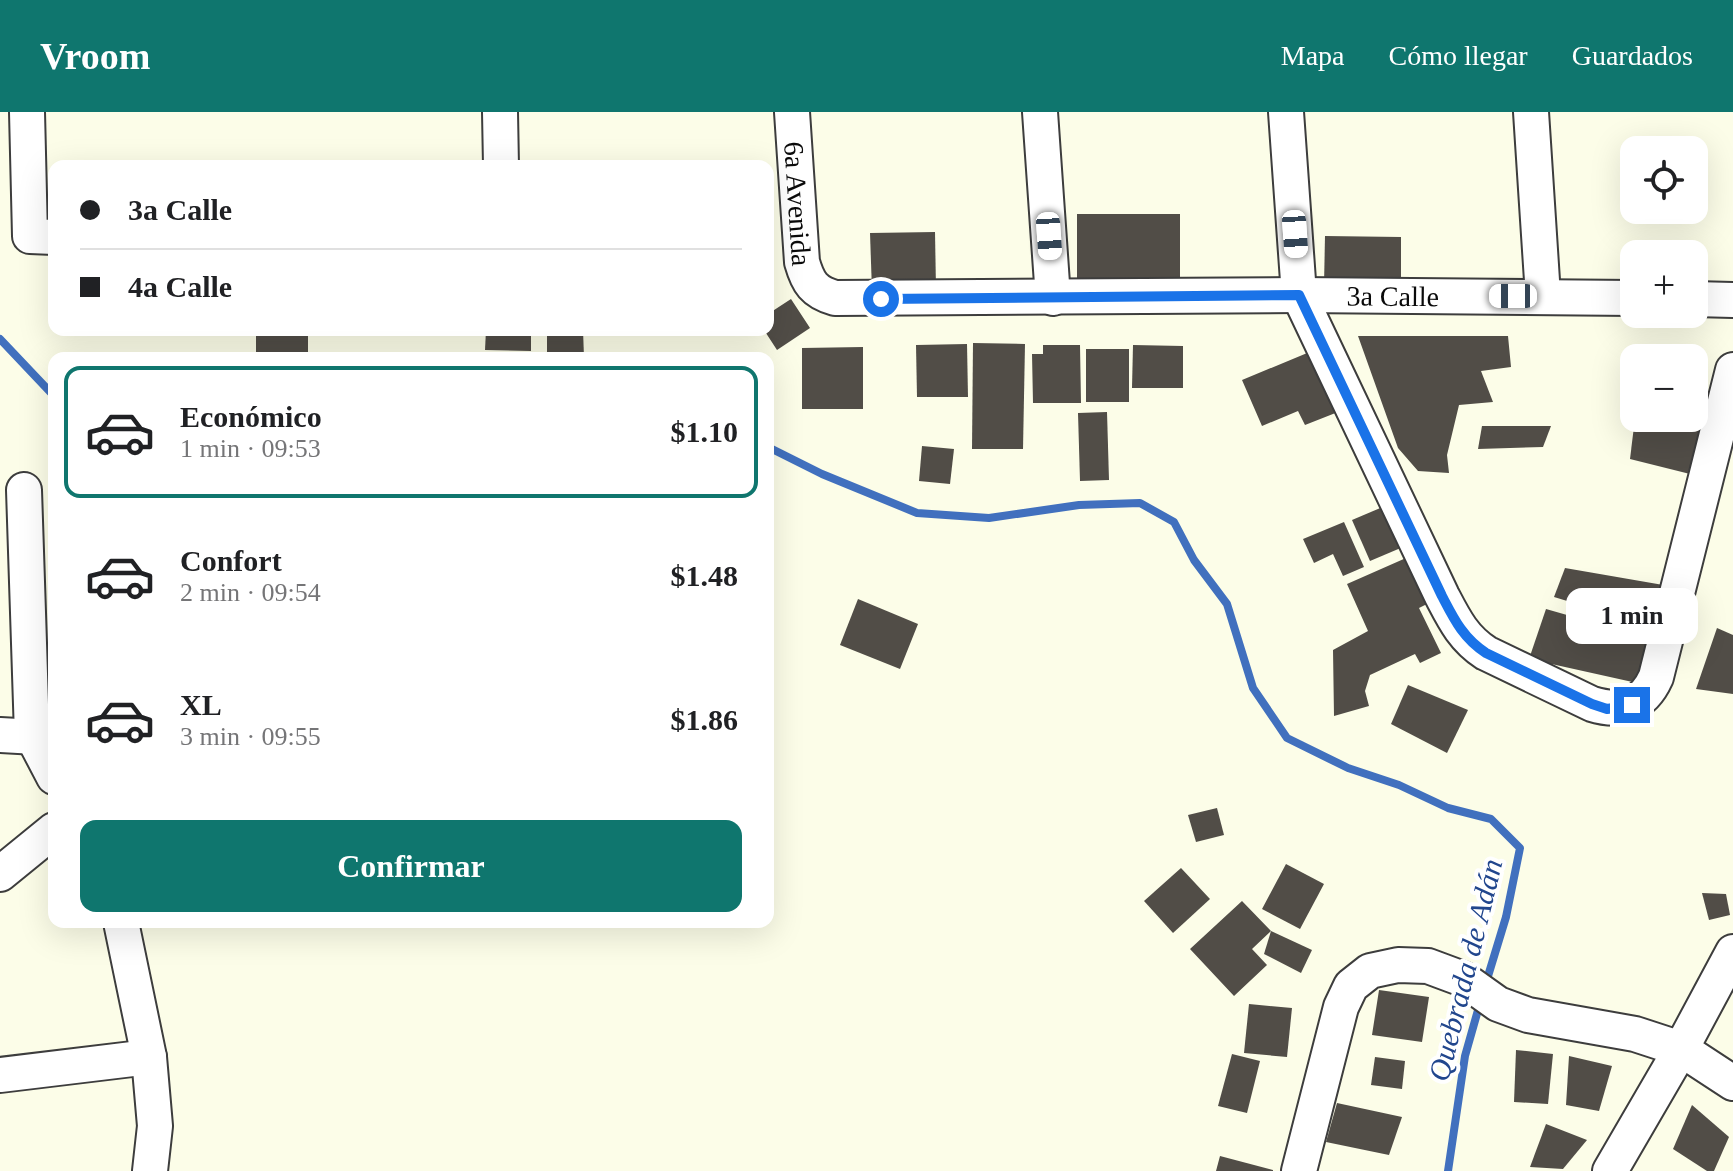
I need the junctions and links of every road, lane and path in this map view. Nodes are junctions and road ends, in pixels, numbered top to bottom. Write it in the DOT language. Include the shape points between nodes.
graph roads {
  1 [pos="27,112"];
  2 [pos="500,112"];
  3 [pos="792,112"];
  4 [pos="1040,112"];
  5 [pos="1286,112"];
  6 [pos="1531,112"];
  7 [pos="501,160"];
  8 [pos="42,237"];
  9 [pos="817,292"];
  10 [pos="1299,295"];
  11 [pos="1543,296"];
  12 [pos="1053,298"];
  13 [pos="1620,298"];
  14 [pos="1708,299"];
  15 [pos="1733,300"];
  16 [pos="1733,370"];
  17 [pos="24,490"];
  18 [pos="29,736"];
  19 [pos="48,767"];
  20 [pos="48,835"];
  21 [pos="0,874"];
  22 [pos="122,928"];
  23 [pos="1733,952"];
  24 [pos="1681,1049"];
  25 [pos="149,1057"];
  26 [pos="0,1075"];
  27 [pos="1733,1083"];
  28 [pos="150,1171"];
  29 [pos="1299,1171"];
  30 [pos="1610,1171"];
  1 -- 8 [label="street"];
  2 -- 7 [label="street"];
  3 -- 9 [label="street, 6a Avenida" via="802,262"];
  4 -- 12 [label="street"];
  5 -- 10 [label="street"];
  6 -- 11 [label="street"];
  9 -- 12 [label="street, 3a Calle" via="852,299"];
  10 -- 11 [label="street, 3a Calle"];
  10 -- 12 [label="street, 3a Calle"];
  10 -- 16 [label="street" via="1458,628 1486,653 1607,709 1632,705 1656,677"];
  11 -- 13 [label="street, 3a Calle"];
  14 -- 15 [label="street"];
  17 -- 18 [label="street"];
  18 -- 19 [label="street"];
  20 -- 21 [label="street"];
  22 -- 25 [label="street"];
  23 -- 24 [label="street"];
  24 -- 27 [label="street"];
  24 -- 29 [label="street" via="1635,1034 1528,1015 1428,966 1370,971 1351,986 1341,1007"];
  24 -- 30 [label="street"];
  25 -- 26 [label="street"];
  25 -- 28 [label="street" via="155,1126"];
}
